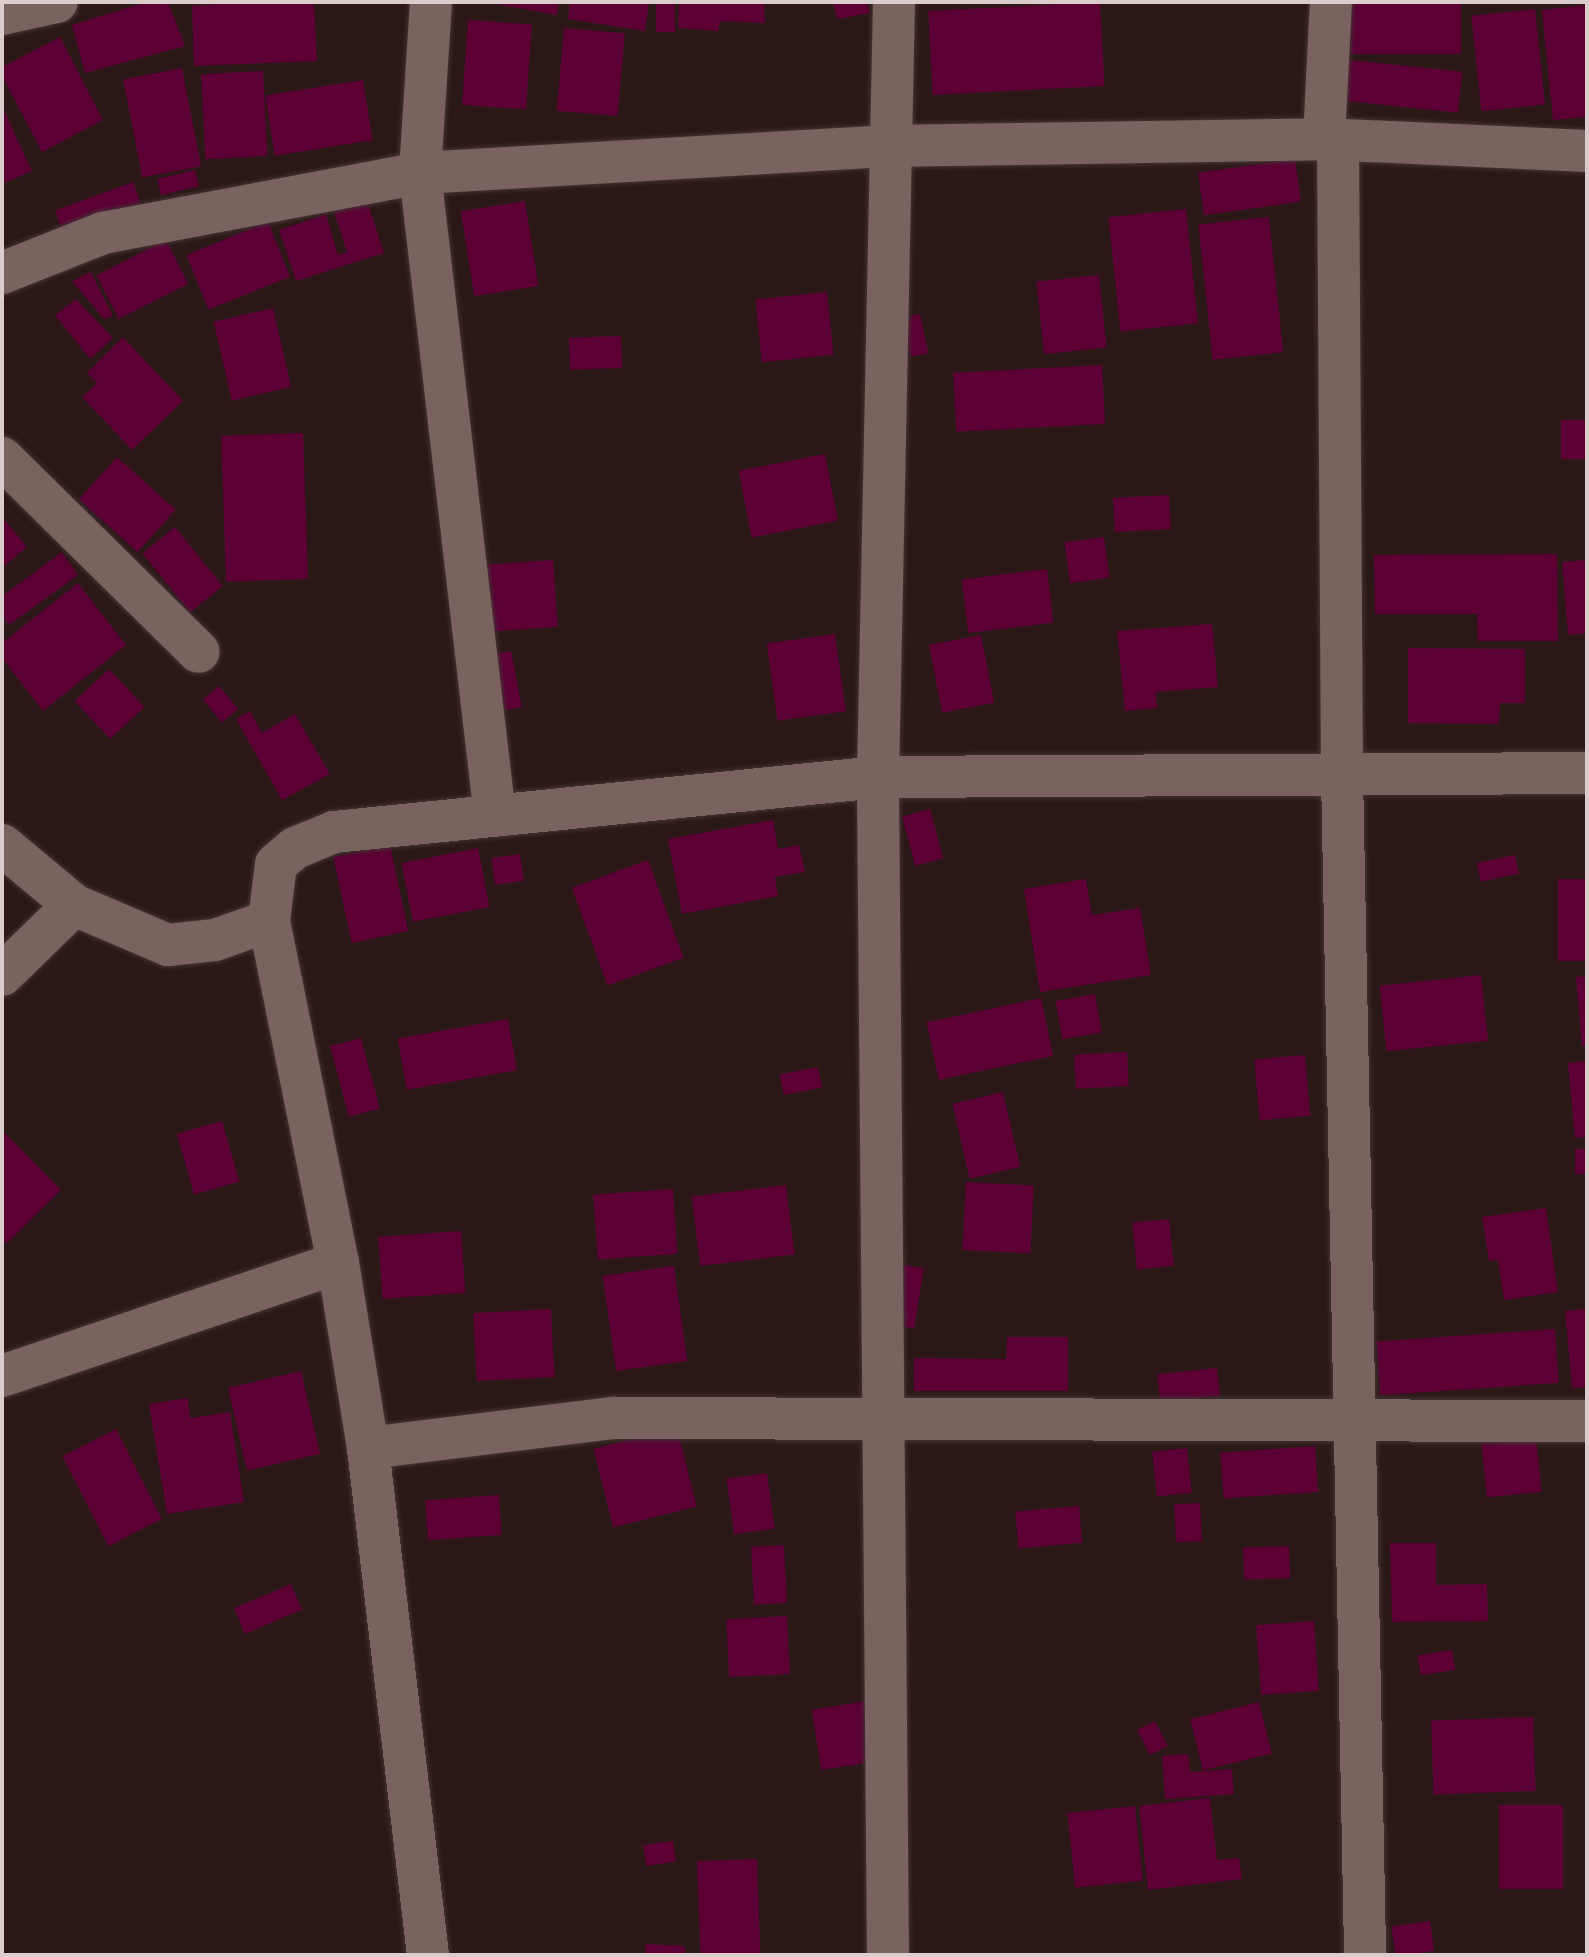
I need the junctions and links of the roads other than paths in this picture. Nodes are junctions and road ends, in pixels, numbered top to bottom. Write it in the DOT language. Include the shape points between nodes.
graph roads {
  1 [pos="57,2"];
  2 [pos="431,2"];
  3 [pos="894,2"];
  4 [pos="1331,2"];
  5 [pos="2,14"];
  6 [pos="1331,139"];
  7 [pos="887,146"];
  8 [pos="1587,151"];
  9 [pos="420,173"];
  10 [pos="2,273"];
  11 [pos="2,458"];
  12 [pos="199,652"];
  13 [pos="1587,773"];
  14 [pos="1342,774"];
  15 [pos="878,777"];
  16 [pos="495,816"];
  17 [pos="2,845"];
  18 [pos="74,905"];
  19 [pos="269,921"];
  20 [pos="2,975"];
  21 [pos="338,1263"];
  22 [pos="2,1376"];
  23 [pos="885,1419"];
  24 [pos="1357,1421"];
  25 [pos="1587,1421"];
  26 [pos="368,1448"];
  27 [pos="428,1955"];
  28 [pos="888,1955"];
  29 [pos="1365,1955"];
  1 -- 5 [label="street"];
  2 -- 9 [label="street"];
  3 -- 7 [label="street"];
  4 -- 6 [label="street"];
  6 -- 7 [label="street"];
  6 -- 8 [label="street"];
  6 -- 14 [label="street"];
  7 -- 9 [label="street"];
  7 -- 15 [label="street"];
  9 -- 10 [label="street" via="103,233"];
  9 -- 16 [label="street"];
  11 -- 12 [label="street"];
  13 -- 14 [label="street"];
  14 -- 15 [label="street"];
  14 -- 24 [label="street"];
  15 -- 16 [label="street"];
  15 -- 23 [label="street"];
  16 -- 19 [label="street" via="334,832 295,848 276,864"];
  17 -- 18 [label="street"];
  18 -- 19 [label="street" via="168,945 215,940"];
  18 -- 20 [label="street"];
  19 -- 21 [label="street"];
  21 -- 22 [label="street"];
  21 -- 26 [label="street"];
  23 -- 24 [label="street"];
  23 -- 26 [label="street" via="613,1418"];
  23 -- 28 [label="street"];
  24 -- 25 [label="street"];
  24 -- 29 [label="street"];
  26 -- 27 [label="street"];
}
